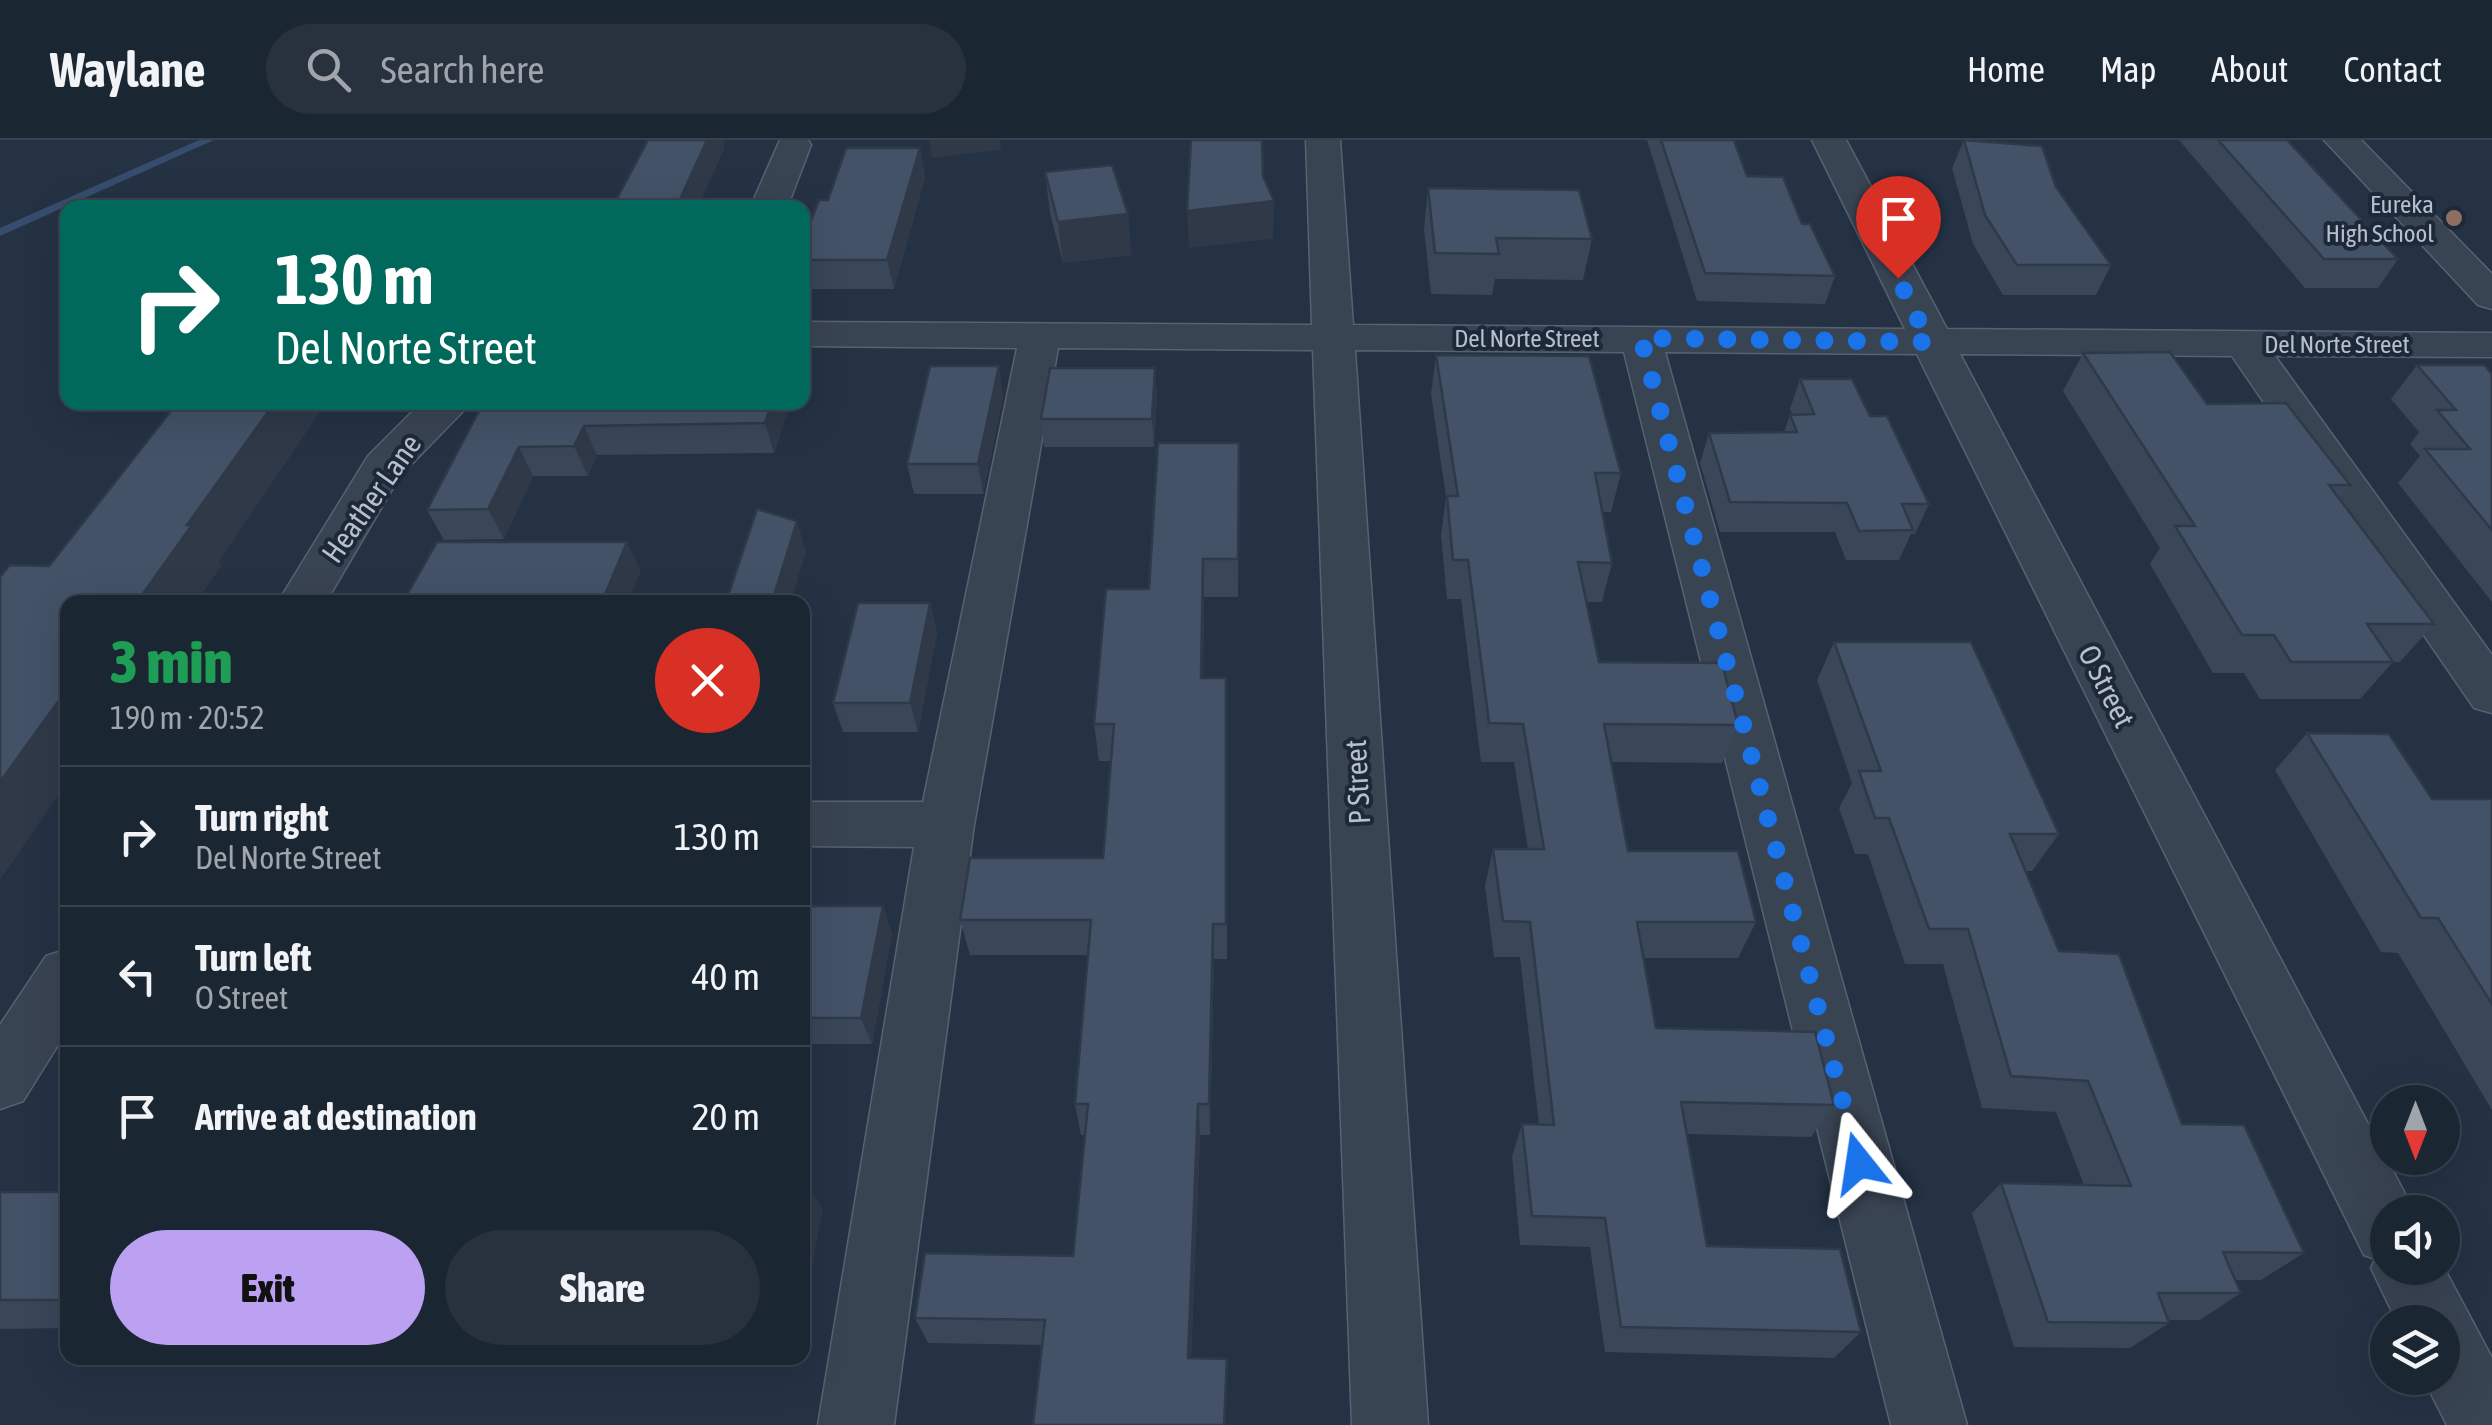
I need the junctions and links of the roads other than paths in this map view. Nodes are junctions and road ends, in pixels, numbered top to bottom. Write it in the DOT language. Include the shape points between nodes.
graph roads {
  1 [pos="1323,140"];
  2 [pos="1830,140"];
  3 [pos="2342,140"];
  4 [pos="794,146"];
  5 [pos="771,200"];
  6 [pos="2492,297"];
  7 [pos="810,334"];
  8 [pos="1040,336"];
  9 [pos="1334,336"];
  10 [pos="1641,338"];
  11 [pos="1929,342"];
  12 [pos="2245,344"];
  13 [pos="2492,345"];
  14 [pos="441,410"];
  15 [pos="306,595"];
  16 [pos="2492,694"];
  17 [pos="810,824"];
  18 [pos="946,825"];
  19 [pos="60,987"];
  20 [pos="0,1080"];
  21 [pos="2370,1196"];
  22 [pos="2460,1372"];
  23 [pos="856,1425"];
  24 [pos="1390,1425"];
  25 [pos="1929,1425"];
  26 [pos="2488,1425"];
  1 -- 9 [label="street, P Street"];
  2 -- 11 [label="street, O Street"];
  3 -- 6 [label="street"];
  4 -- 5 [label="street"];
  7 -- 8 [label="street, Del Norte Street"];
  8 -- 9 [label="street, Del Norte Street"];
  8 -- 18 [label="street"];
  9 -- 10 [label="street, Del Norte Street"];
  9 -- 24 [label="street, P Street"];
  10 -- 11 [label="street, Del Norte Street"];
  10 -- 25 [label="street"];
  11 -- 12 [label="street, Del Norte Street"];
  11 -- 21 [label="street, O Street"];
  12 -- 13 [label="street, Del Norte Street"];
  12 -- 16 [label="street"];
  14 -- 15 [label="street, Heather Lane" via="410,435 384,470"];
  17 -- 18 [label="street"];
  18 -- 23 [label="street"];
  19 -- 20 [label="street"];
  22 -- 26 [label="street"];
}
